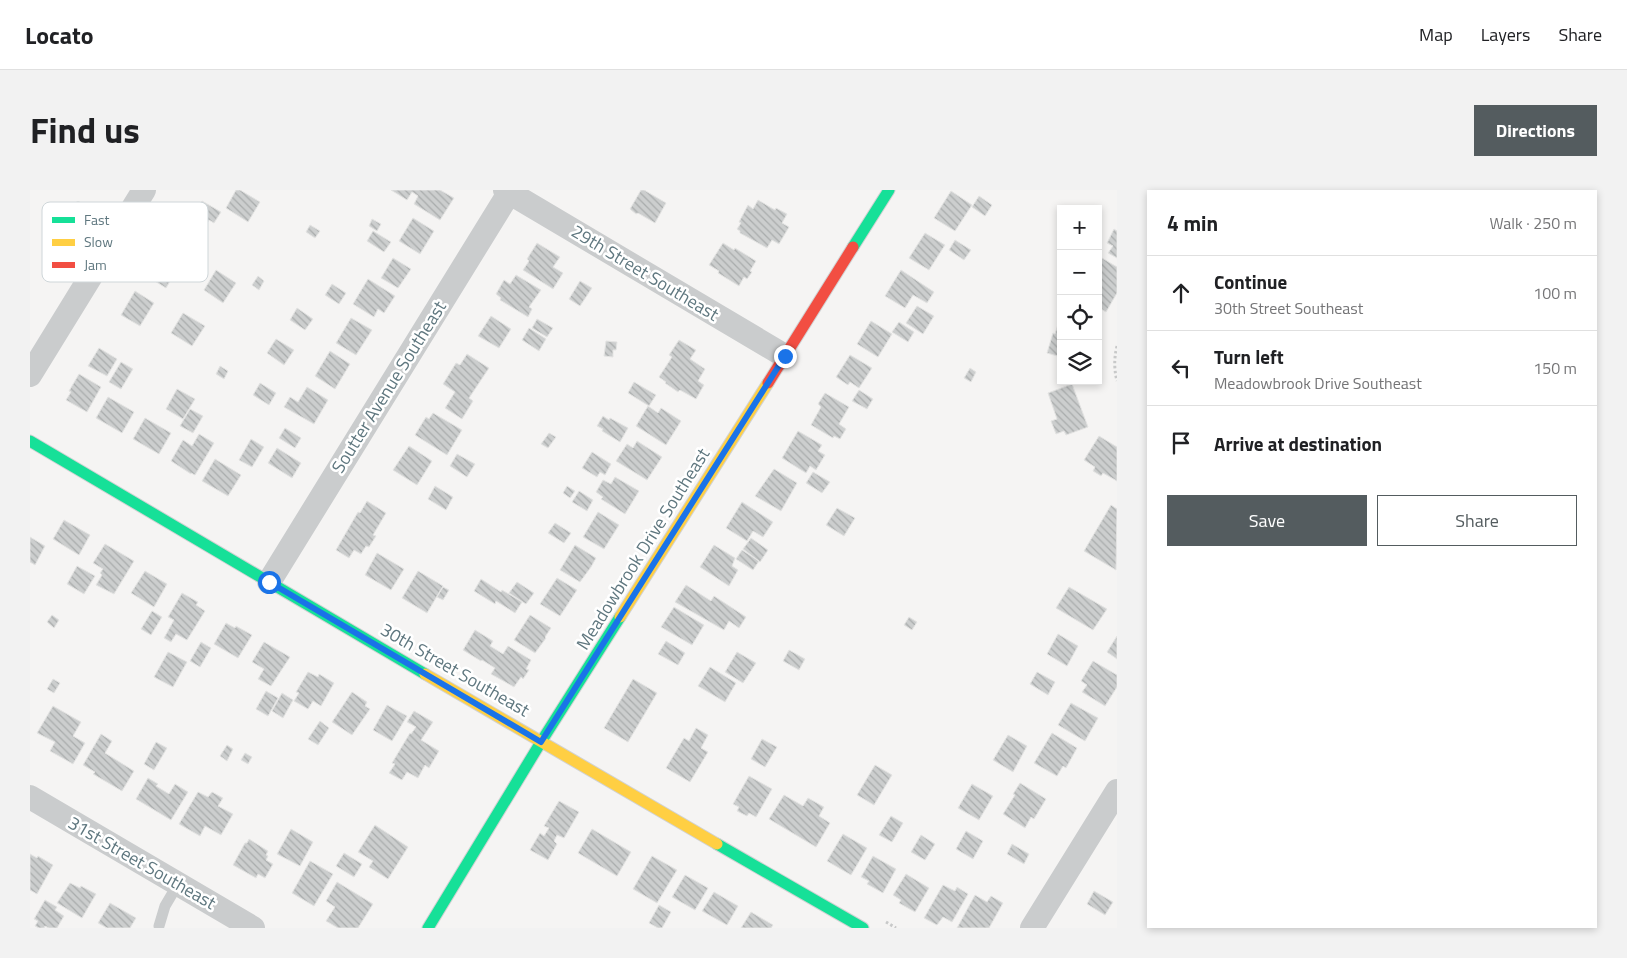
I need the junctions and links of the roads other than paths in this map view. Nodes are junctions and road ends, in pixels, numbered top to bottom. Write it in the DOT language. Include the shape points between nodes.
graph roads {
  1 [pos="144,190"];
  2 [pos="889,190"];
  3 [pos="507,191"];
  4 [pos="137,202"];
  5 [pos="87,282"];
  6 [pos="785,356"];
  7 [pos="30,375"];
  8 [pos="30,441"];
  9 [pos="269,582"];
  10 [pos="541,742"];
  11 [pos="1117,791"];
  12 [pos="30,797"];
  13 [pos="178,884"];
  14 [pos="159,926"];
  15 [pos="253,928"];
  16 [pos="428,928"];
  17 [pos="863,928"];
  18 [pos="1032,928"];
  1 -- 4 [label="street"];
  2 -- 6 [label="street, Meadowbrook Drive Southeast"];
  3 -- 6 [label="street, 29th Street Southeast"];
  3 -- 9 [label="street, Soutter Avenue Southeast"];
  5 -- 7 [label="street"];
  6 -- 10 [label="street, Meadowbrook Drive Southeast"];
  8 -- 9 [label="street, 30th Street Southeast"];
  9 -- 10 [label="street, 30th Street Southeast"];
  10 -- 16 [label="street, Meadowbrook Drive Southeast"];
  10 -- 17 [label="street, 30th Street Southeast"];
  11 -- 18 [label="street"];
  12 -- 13 [label="street, 31st Street Southeast"];
  13 -- 14 [label="lane" via="165,906"];
  13 -- 15 [label="street, 31st Street Southeast"];
}
